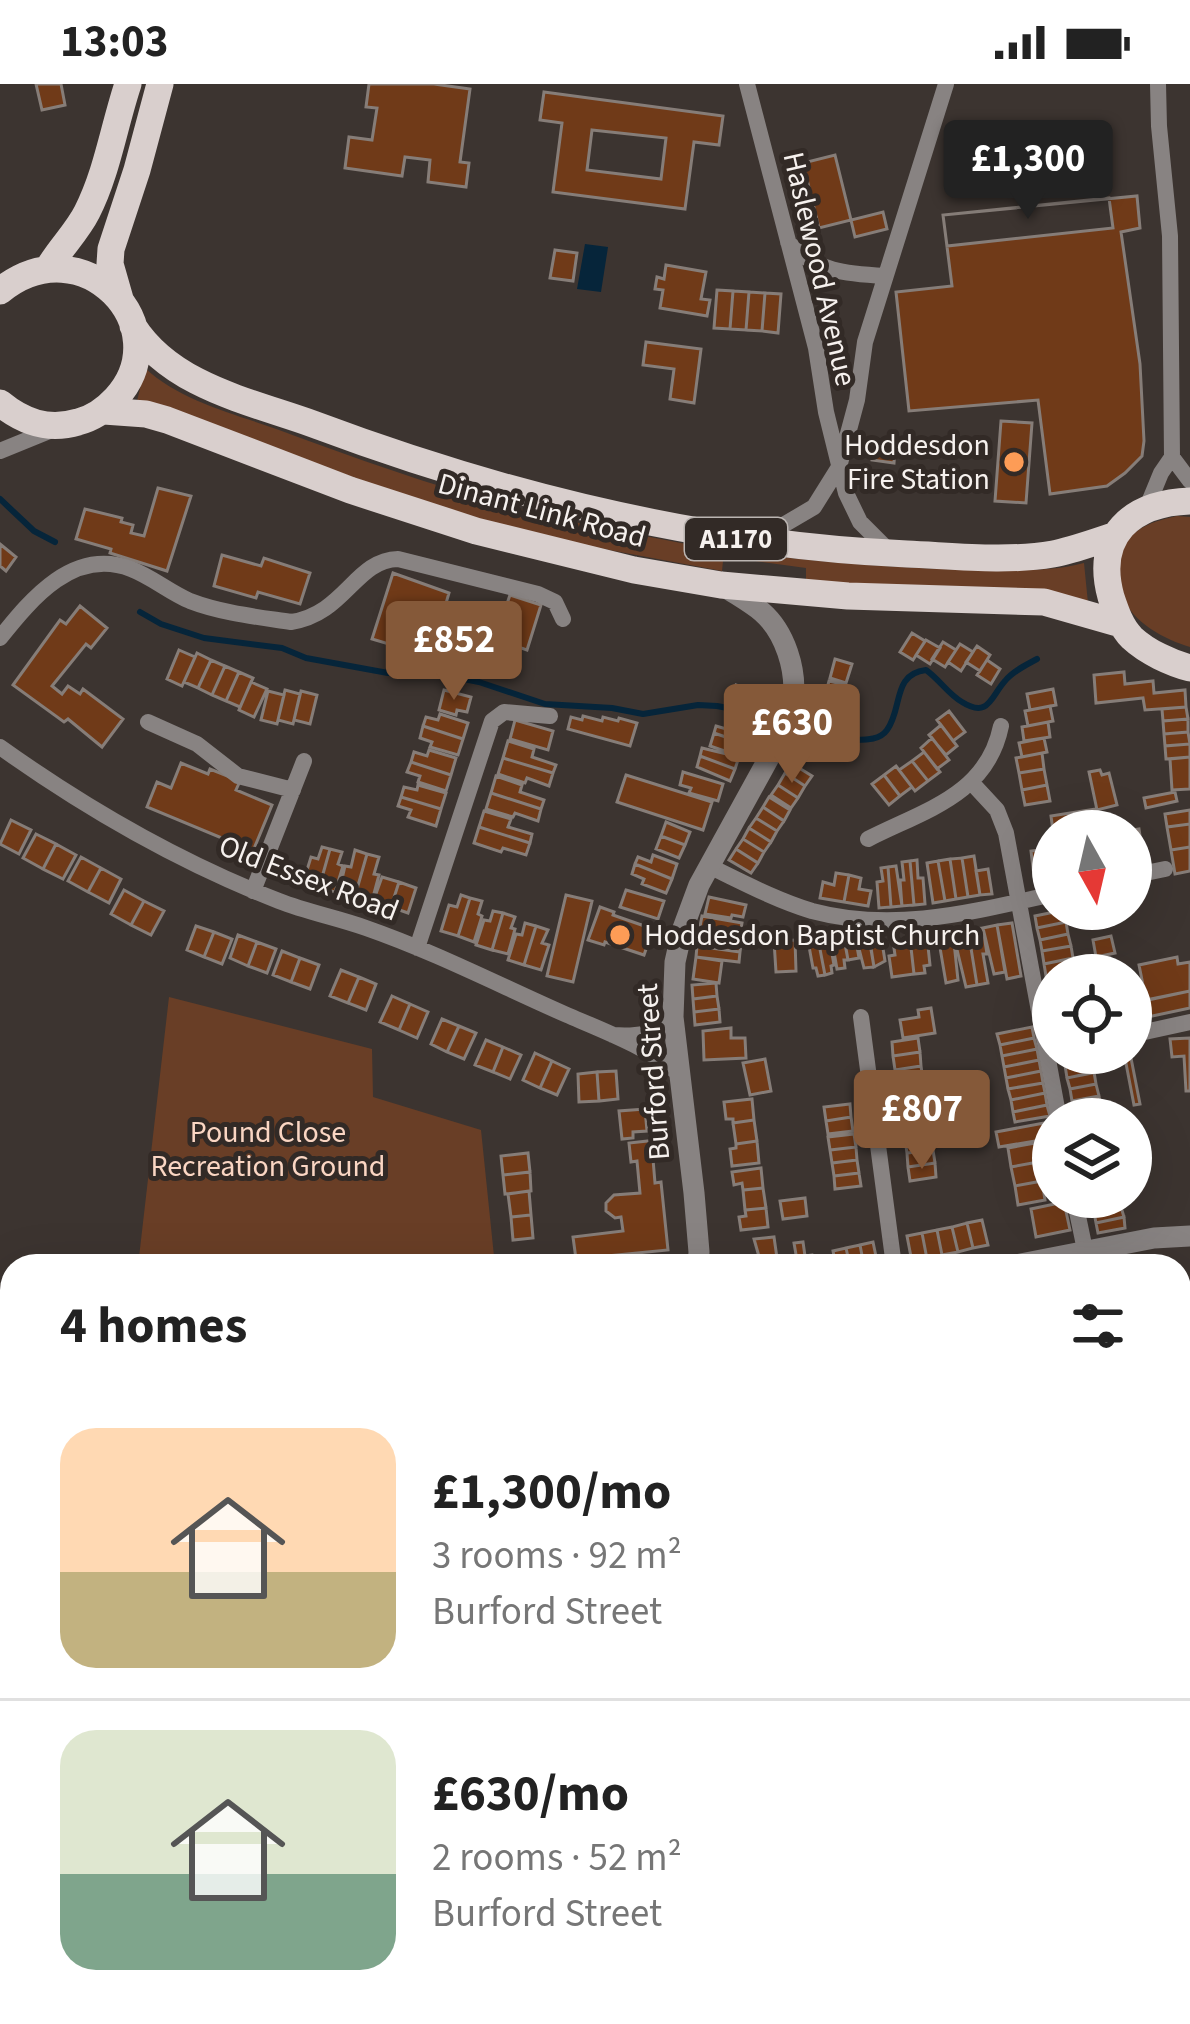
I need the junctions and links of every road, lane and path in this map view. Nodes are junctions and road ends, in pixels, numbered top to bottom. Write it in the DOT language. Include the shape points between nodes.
graph roads {
  1 [pos="128,84"];
  2 [pos="160,84"];
  3 [pos="747,84"];
  4 [pos="946,84"];
  5 [pos="1158,84"];
  6 [pos="786,240"];
  7 [pos="50,267"];
  8 [pos="885,277"];
  9 [pos="1,289"];
  10 [pos="120,299"];
  11 [pos="134,326"];
  12 [pos="0,403"];
  13 [pos="104,411"];
  14 [pos="60,426"];
  15 [pos="0,451"];
  16 [pos="1172,457"];
  17 [pos="839,467"];
  18 [pos="1190,481"];
  19 [pos="1190,501"];
  20 [pos="1148,507"];
  21 [pos="1114,536"];
  22 [pos="755,542"];
  23 [pos="892,553"];
  24 [pos="721,585"];
  25 [pos="563,620"];
  26 [pos="1121,624"];
  27 [pos="0,638"];
  28 [pos="1190,668"];
  29 [pos="550,716"];
  30 [pos="148,722"];
  31 [pos="1001,726"];
  32 [pos="0,747"];
  33 [pos="304,761"];
  34 [pos="972,783"];
  35 [pos="293,790"];
  36 [pos="868,839"];
  37 [pos="709,866"];
  38 [pos="1165,868"];
  39 [pos="1152,871"];
  40 [pos="253,891"];
  41 [pos="1032,899"];
  42 [pos="1017,902"];
  43 [pos="416,948"];
  44 [pos="1032,973"];
  45 [pos="861,1016"];
  46 [pos="673,1018"];
  47 [pos="1190,1022"];
  48 [pos="1152,1030"];
  49 [pos="613,1035"];
  50 [pos="680,1075"];
  51 [pos="1078,1218"];
  52 [pos="1190,1235"];
  53 [pos="1085,1250"];
  54 [pos="699,1254"];
  55 [pos="892,1254"];
  56 [pos="1066,1254"];
  57 [pos="1104,1254"];
  58 [pos="1119,1254"];
  1 -- 7 [label="main road" via="94,197"];
  2 -- 10 [label="main road" via="111,249"];
  3 -- 6 [label="street, Haslewood Avenue"];
  4 -- 8 [label="street"];
  5 -- 16 [label="street" via="1170,236"];
  6 -- 8 [label="street" via="819,266"];
  6 -- 17 [label="street, Haslewood Avenue"];
  7 -- 9 [label="main road"];
  7 -- 10 [label="main road" via="88,274"];
  8 -- 17 [label="street"];
  10 -- 11 [label="main road, Dinant Link Road"];
  11 -- 13 [label="main road" via="134,368"];
  11 -- 22 [label="main road, Dinant Link Road / A1170" via="178,372 387,452 567,505"];
  12 -- 14 [label="main road" via="37,424"];
  13 -- 14 [label="main road"];
  13 -- 24 [label="main road, Dinant Link Road / A1170" via="167,420 476,531"];
  14 -- 15 [label="street"];
  16 -- 18 [label="street"];
  16 -- 20 [label="street"];
  17 -- 22 [label="street" via="814,507"];
  17 -- 23 [label="street" via="860,522"];
  19 -- 20 [label="main road"];
  20 -- 21 [label="main road"];
  21 -- 23 [label="main road, Dinant Link Road / A1170" via="1028,556"];
  21 -- 26 [label="main road" via="1109,589"];
  22 -- 23 [label="main road, Dinant Link Road / A1170"];
  24 -- 26 [label="main road, Dinant Link Road / A1170" via="1044,602"];
  24 -- 37 [label="street, Burford Street" via="778,631 794,680 776,745"];
  25 -- 27 [label="street" via="555,602 538,594 398,559 375,563 327,609 292,622 205,606 129,568 98,564 57,579"];
  26 -- 28 [label="main road, Dinant Link Road" via="1148,649"];
  29 -- 43 [label="street" via="504,712 492,721"];
  30 -- 35 [label="street" via="197,744 238,776"];
  31 -- 34 [label="street"];
  32 -- 40 [label="street, Old Essex Road" via="133,832"];
  33 -- 35 [label="street"];
  34 -- 36 [label="street"];
  34 -- 42 [label="street" via="1002,820"];
  35 -- 40 [label="street"];
  37 -- 42 [label="street" via="795,905 868,921 930,920"];
  37 -- 46 [label="street, Burford Street" via="678,945"];
  38 -- 39 [label="street"];
  40 -- 43 [label="street, Old Essex Road"];
  41 -- 42 [label="street"];
  42 -- 44 [label="street"];
  43 -- 49 [label="street, Old Essex Road"];
  45 -- 55 [label="street"];
  46 -- 49 [label="street" via="643,1035"];
  46 -- 50 [label="street, Burford Street"];
  47 -- 48 [label="street"];
  49 -- 50 [label="street, Old Essex Road"];
  50 -- 54 [label="street, Burford Street"];
  51 -- 53 [label="street"];
  52 -- 58 [label="street"];
  53 -- 56 [label="street"];
  53 -- 57 [label="street"];
}
